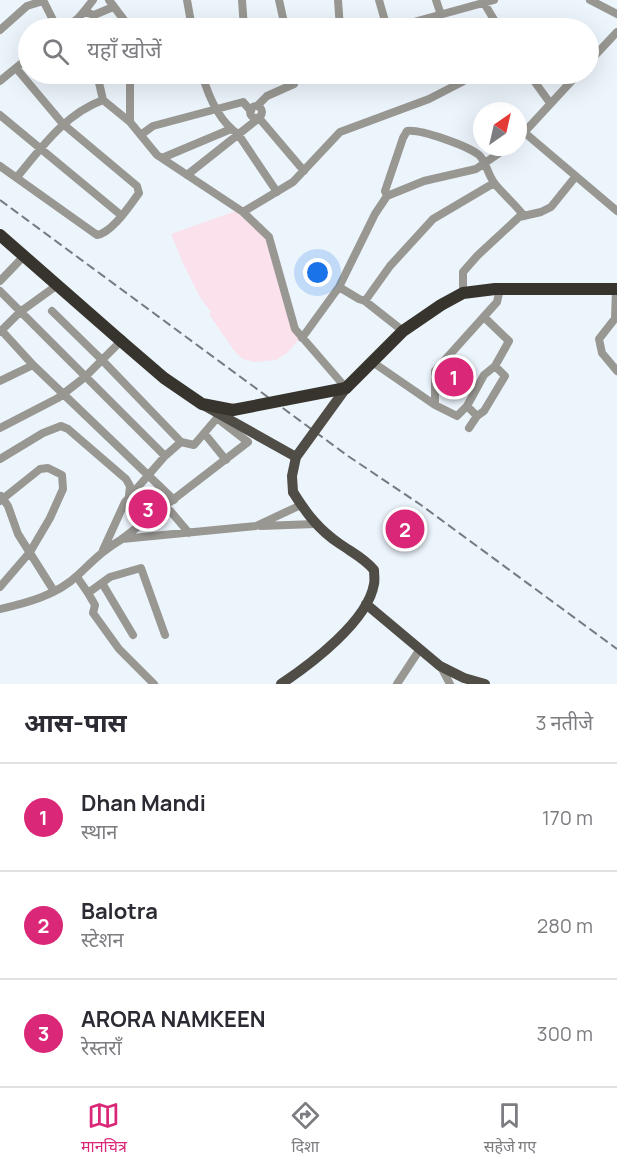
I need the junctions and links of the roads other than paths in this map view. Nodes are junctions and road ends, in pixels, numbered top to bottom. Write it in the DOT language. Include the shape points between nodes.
graph roads {
  1 [pos="93,0"];
  2 [pos="187,0"];
  3 [pos="242,0"];
  4 [pos="279,0"];
  5 [pos="339,0"];
  6 [pos="379,0"];
  7 [pos="436,0"];
  8 [pos="494,0"];
  9 [pos="590,0"];
  10 [pos="43,1"];
  11 [pos="111,3"];
  12 [pos="484,3"];
  13 [pos="85,12"];
  14 [pos="617,14"];
  15 [pos="441,15"];
  16 [pos="52,18"];
  17 [pos="80,18"];
  18 [pos="122,18"];
  19 [pos="190,18"];
  20 [pos="243,18"];
  21 [pos="283,18"];
  22 [pos="340,18"];
  23 [pos="384,18"];
  24 [pos="430,18"];
  25 [pos="493,18"];
  26 [pos="0,30"];
  27 [pos="617,32"];
  28 [pos="599,51"];
  29 [pos="16,68"];
  30 [pos="18,70"];
  31 [pos="0,81"];
  32 [pos="29,84"];
  33 [pos="99,84"];
  34 [pos="130,84"];
  35 [pos="206,84"];
  36 [pos="294,84"];
  37 [pos="458,84"];
  38 [pos="536,84"];
  39 [pos="568,84"];
  40 [pos="103,100"];
  41 [pos="550,103"];
  42 [pos="254,108"];
  43 [pos="217,110"];
  44 [pos="0,115"];
  45 [pos="259,118"];
  46 [pos="130,122"];
  47 [pos="63,124"];
  48 [pos="527,129"];
  49 [pos="235,132"];
  50 [pos="142,134"];
  51 [pos="527,140"];
  52 [pos="40,149"];
  53 [pos="495,156"];
  54 [pos="162,158"];
  55 [pos="483,164"];
  56 [pos="0,166"];
  57 [pos="304,171"];
  58 [pos="187,175"];
  59 [pos="576,176"];
  60 [pos="17,177"];
  61 [pos="494,183"];
  62 [pos="277,192"];
  63 [pos="387,196"];
  64 [pos="616,209"];
  65 [pos="243,212"];
  66 [pos="122,216"];
  67 [pos="524,216"];
  68 [pos="0,235"];
  69 [pos="25,255"];
  70 [pos="0,281"];
  71 [pos="56,286"];
  72 [pos="339,287"];
  73 [pos="500,289"];
  74 [pos="616,289"];
  75 [pos="0,291"];
  76 [pos="463,293"];
  77 [pos="365,301"];
  78 [pos="52,311"];
  79 [pos="20,312"];
  80 [pos="484,316"];
  81 [pos="616,318"];
  82 [pos="1,331"];
  83 [pos="403,331"];
  84 [pos="302,338"];
  85 [pos="120,341"];
  86 [pos="102,360"];
  87 [pos="371,361"];
  88 [pos="33,365"];
  89 [pos="495,366"];
  90 [pos="617,371"];
  91 [pos="85,377"];
  92 [pos="0,381"];
  93 [pos="346,388"];
  94 [pos="64,394"];
  95 [pos="202,404"];
  96 [pos="435,405"];
  97 [pos="467,406"];
  98 [pos="477,416"];
  99 [pos="0,428"];
  100 [pos="469,428"];
  101 [pos="204,433"];
  102 [pos="181,441"];
  103 [pos="165,456"];
  104 [pos="296,457"];
  105 [pos="0,459"];
  106 [pos="226,460"];
  107 [pos="148,474"];
  108 [pos="129,496"];
  109 [pos="1,498"];
  110 [pos="174,500"];
  111 [pos="302,505"];
  112 [pos="166,506"];
  113 [pos="315,524"];
  114 [pos="256,526"];
  115 [pos="189,533"];
  116 [pos="122,539"];
  117 [pos="104,550"];
  118 [pos="30,552"];
  119 [pos="77,577"];
  120 [pos="102,583"];
  121 [pos="0,587"];
  122 [pos="54,591"];
  123 [pos="88,593"];
  124 [pos="366,604"];
  125 [pos="0,609"];
  126 [pos="133,635"];
  127 [pos="165,635"];
  128 [pos="420,649"];
  129 [pos="440,666"];
  130 [pos="154,684"];
  131 [pos="281,684"];
  132 [pos="397,684"];
  133 [pos="450,684"];
  134 [pos="485,684"];
  1 -- 13 [label="street"];
  2 -- 19 [label="street"];
  3 -- 20 [label="street"];
  4 -- 21 [label="street"];
  5 -- 22 [label="street"];
  6 -- 23 [label="street"];
  7 -- 15 [label="street"];
  8 -- 12 [label="street"];
  9 -- 14 [label="street"];
  10 -- 16 [label="street"];
  10 -- 26 [label="street" via="27,6"];
  11 -- 13 [label="street" via="94,15"];
  11 -- 18 [label="street"];
  12 -- 15 [label="street"];
  12 -- 25 [label="street"];
  13 -- 17 [label="street"];
  15 -- 24 [label="street"];
  27 -- 28 [label="street"];
  29 -- 30 [label="street"];
  29 -- 31 [label="street"];
  32 -- 47 [label="street"];
  33 -- 40 [label="street"];
  34 -- 46 [label="street"];
  35 -- 43 [label="street"];
  36 -- 42 [label="street" via="267,96"];
  37 -- 57 [label="street" via="340,132"];
  38 -- 41 [label="street"];
  39 -- 41 [label="street"];
  40 -- 46 [label="street"];
  40 -- 47 [label="street"];
  41 -- 48 [label="street"];
  42 -- 43 [label="street" via="243,102"];
  42 -- 45 [label="street" via="261,108"];
  43 -- 49 [label="street"];
  43 -- 50 [label="street" via="153,126"];
  44 -- 52 [label="street"];
  45 -- 49 [label="street"];
  45 -- 57 [label="street"];
  46 -- 50 [label="street"];
  47 -- 52 [label="street"];
  47 -- 66 [label="street" via="137,186 139,193"];
  49 -- 54 [label="street"];
  49 -- 58 [label="street"];
  49 -- 62 [label="street"];
  50 -- 54 [label="street"];
  51 -- 59 [label="street"];
  52 -- 60 [label="street"];
  52 -- 66 [label="street"];
  53 -- 55 [label="street"];
  54 -- 58 [label="street"];
  55 -- 61 [label="street"];
  55 -- 63 [label="street"];
  55 -- 63 [label="street" via="480,156 438,136 407,131 385,191"];
  56 -- 60 [label="street"];
  57 -- 62 [label="street"];
  58 -- 65 [label="street"];
  59 -- 64 [label="street"];
  59 -- 67 [label="street" via="550,207"];
  60 -- 66 [label="street" via="97,235"];
  61 -- 67 [label="street"];
  61 -- 77 [label="street" via="433,219 390,266"];
  62 -- 65 [label="street"];
  63 -- 72 [label="street"];
  65 -- 84 [label="street" via="269,237 295,329"];
  67 -- 76 [label="street" via="464,272"];
  68 -- 69 [label="highway"];
  69 -- 70 [label="street"];
  69 -- 71 [label="highway"];
  71 -- 79 [label="street"];
  71 -- 85 [label="highway"];
  72 -- 77 [label="street"];
  72 -- 84 [label="street"];
  73 -- 74 [label="highway"];
  73 -- 76 [label="highway"];
  73 -- 80 [label="street" via="497,302"];
  74 -- 81 [label="street"];
  75 -- 79 [label="street"];
  76 -- 83 [label="highway"];
  77 -- 83 [label="street"];
  78 -- 86 [label="street"];
  79 -- 82 [label="street"];
  79 -- 91 [label="street"];
  80 -- 89 [label="street" via="509,341"];
  80 -- 96 [label="street" via="435,371"];
  81 -- 90 [label="street" via="599,339 602,353"];
  82 -- 88 [label="street"];
  83 -- 87 [label="highway"];
  84 -- 93 [label="street"];
  85 -- 86 [label="street"];
  85 -- 95 [label="highway, bridge"];
  86 -- 91 [label="street"];
  86 -- 102 [label="street"];
  87 -- 93 [label="highway"];
  87 -- 96 [label="street"];
  88 -- 92 [label="street"];
  88 -- 94 [label="street"];
  89 -- 97 [label="street" via="484,375"];
  89 -- 98 [label="street" via="505,376"];
  91 -- 94 [label="street"];
  91 -- 103 [label="street"];
  93 -- 95 [label="highway, bridge" via="233,410"];
  93 -- 104 [label="main road, bridge"];
  94 -- 99 [label="street"];
  94 -- 107 [label="street"];
  95 -- 104 [label="main road, bridge"];
  96 -- 97 [label="street" via="457,416"];
  97 -- 98 [label="street"];
  98 -- 100 [label="street"];
  101 -- 102 [label="street" via="194,445"];
  101 -- 106 [label="street"];
  101 -- 106 [label="street" via="217,418 248,442"];
  102 -- 103 [label="street"];
  103 -- 107 [label="street"];
  104 -- 111 [label="main road, bridge" via="293,492"];
  105 -- 108 [label="street" via="61,426 126,479"];
  106 -- 110 [label="street"];
  107 -- 108 [label="street"];
  107 -- 110 [label="street"];
  108 -- 117 [label="street"];
  109 -- 118 [label="street"];
  109 -- 118 [label="street" via="40,469 63,475 63,489"];
  110 -- 112 [label="street"];
  111 -- 113 [label="main road"];
  111 -- 114 [label="street"];
  112 -- 115 [label="street"];
  112 -- 116 [label="street"];
  113 -- 114 [label="street"];
  113 -- 124 [label="main road" via="374,570 374,584"];
  114 -- 115 [label="street"];
  115 -- 116 [label="street"];
  116 -- 117 [label="street"];
  117 -- 119 [label="street"];
  118 -- 121 [label="street"];
  118 -- 122 [label="street"];
  119 -- 122 [label="street"];
  119 -- 123 [label="street"];
  120 -- 123 [label="street"];
  120 -- 126 [label="street"];
  120 -- 127 [label="street" via="141,568"];
  122 -- 125 [label="street"];
  123 -- 130 [label="street" via="99,622"];
  124 -- 128 [label="main road"];
  124 -- 131 [label="main road" via="344,634"];
  128 -- 129 [label="main road"];
  128 -- 132 [label="street"];
  129 -- 133 [label="street"];
  129 -- 134 [label="main road"];
}
